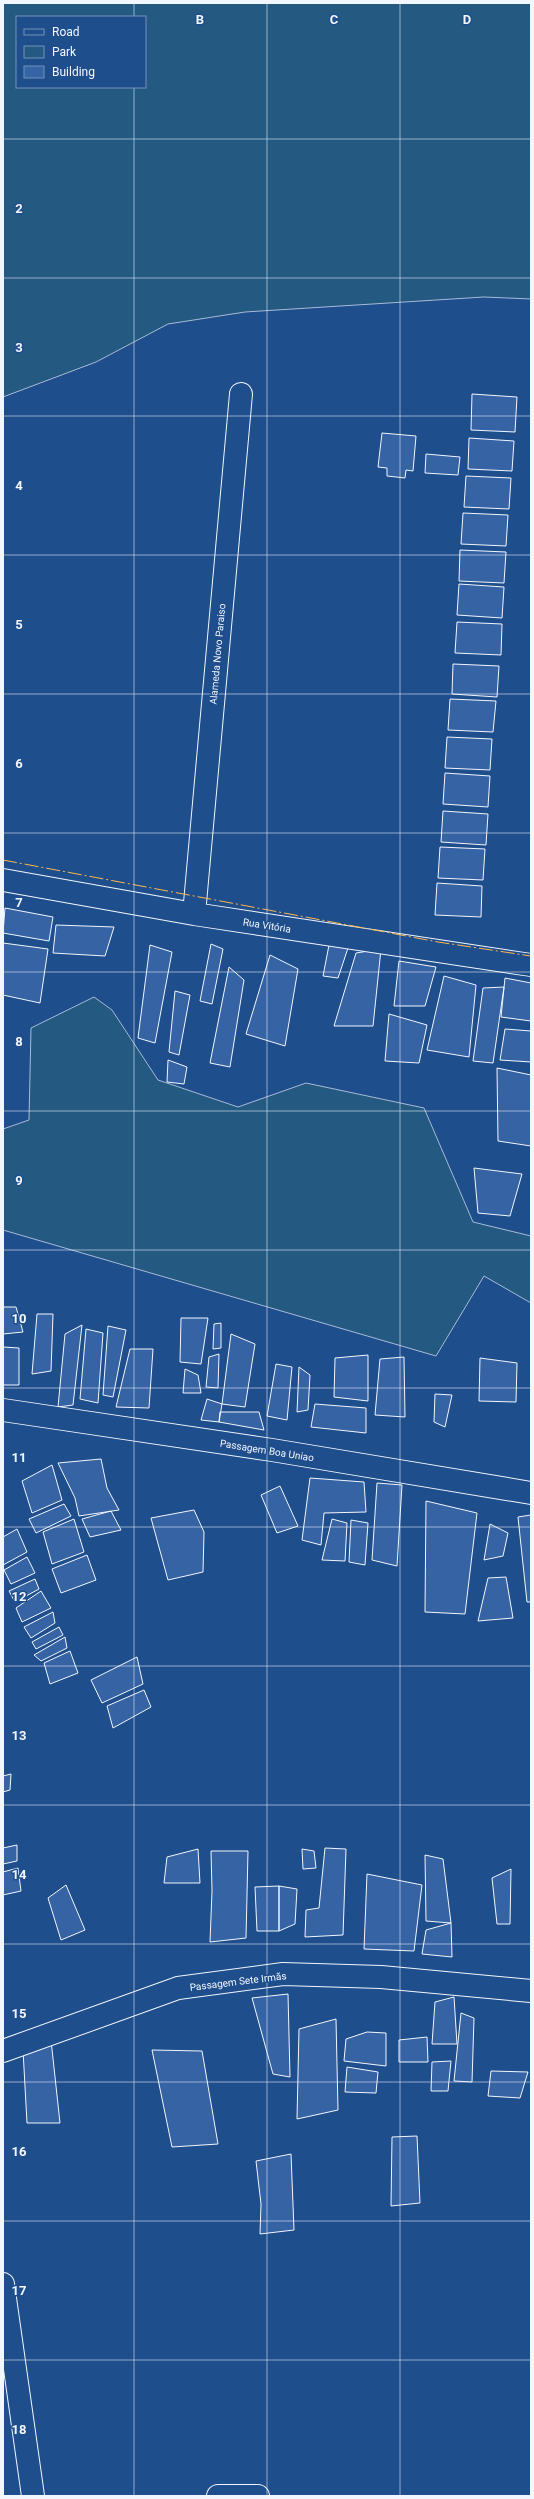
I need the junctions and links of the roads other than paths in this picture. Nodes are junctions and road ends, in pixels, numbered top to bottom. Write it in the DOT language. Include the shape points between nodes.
graph roads {
  1 [pos="241,394"];
  2 [pos="3,880"];
  3 [pos="194,914"];
  4 [pos="531,965"];
  5 [pos="3,1410"];
  6 [pos="531,1493"];
  7 [pos="531,1991"];
  8 [pos="3,2051"];
  9 [pos="3,2284"];
  10 [pos="33,2496"];
  11 [pos="218,2496"];
  12 [pos="258,2496"];
  1 -- 3 [label="street, Alameda Novo Paraiso"];
  2 -- 3 [label="street, Rua Vitória"];
  3 -- 4 [label="street, Rua Vitória"];
  5 -- 6 [label="street, Passagem Boa Uniao" via="272,1450"];
  7 -- 8 [label="street, Passagem Sete Irmãs" via="381,1977 283,1974 178,1988"];
  9 -- 10 [label="street"];
  11 -- 12 [label="street"];
}
